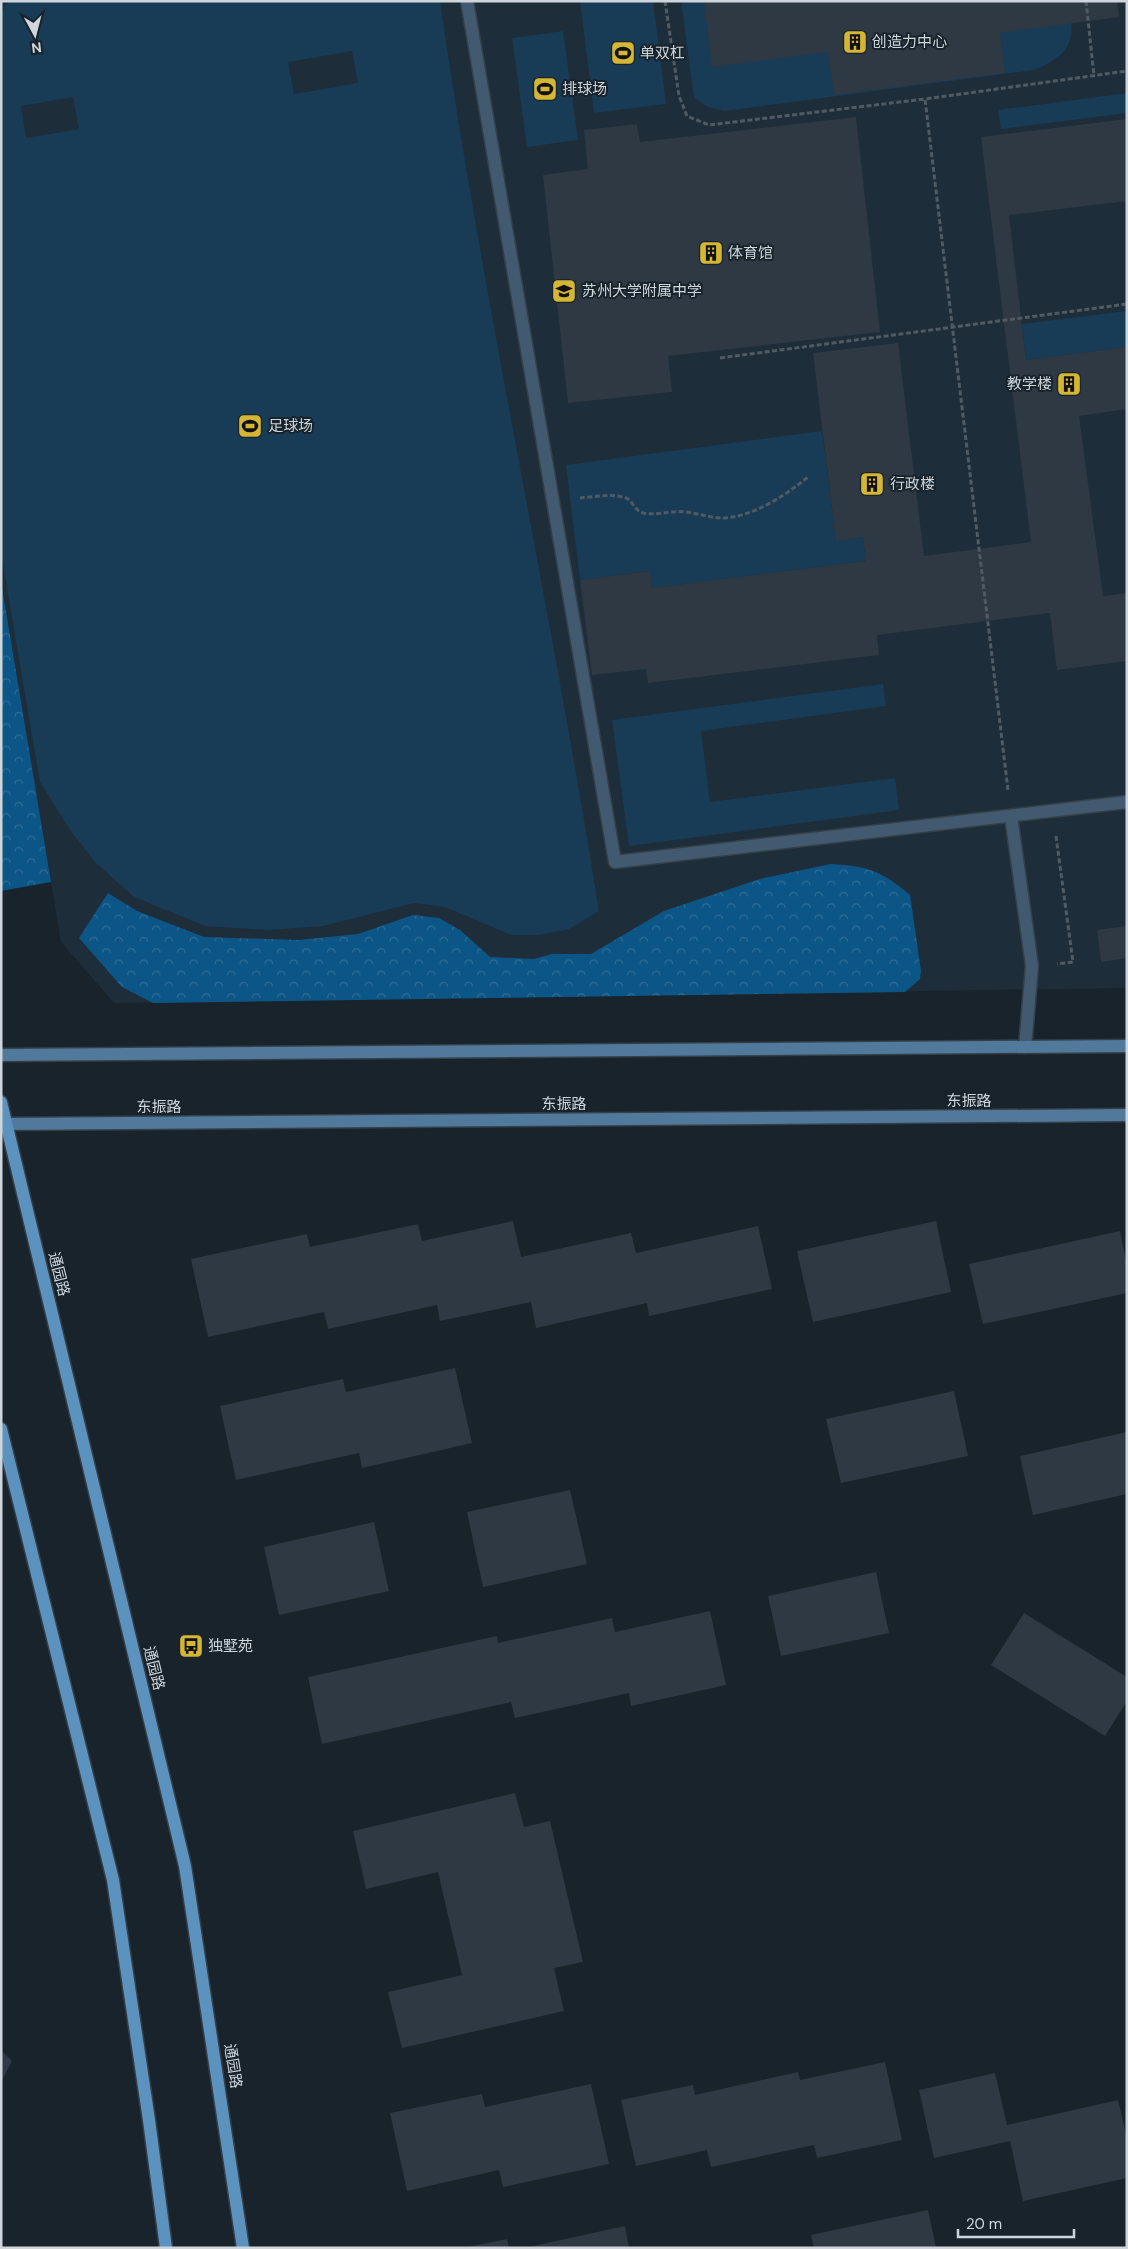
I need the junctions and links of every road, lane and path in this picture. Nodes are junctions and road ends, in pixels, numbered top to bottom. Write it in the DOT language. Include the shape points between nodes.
graph roads {
  1 [pos="467,1"];
  2 [pos="665,1"];
  3 [pos="1086,1"];
  4 [pos="1127,72"];
  5 [pos="1094,76"];
  6 [pos="925,99"];
  7 [pos="1127,304"];
  8 [pos="952,326"];
  9 [pos="720,358"];
  10 [pos="808,477"];
  11 [pos="552,499"];
  12 [pos="1127,802"];
  13 [pos="1052,811"];
  14 [pos="1011,816"];
  15 [pos="1032,966"];
  16 [pos="1127,1046"];
  17 [pos="1025,1047"];
  18 [pos="1,1055"];
  19 [pos="1,1102"];
  20 [pos="1127,1115"];
  21 [pos="4,1124"];
  22 [pos="1,1429"];
  23 [pos="166,2248"];
  24 [pos="244,2248"];
  1 -- 11 [label="lane"];
  2 -- 6 [label="path" via="680,96 687,116 708,125"];
  3 -- 5 [label="path"];
  4 -- 5 [label="path"];
  5 -- 6 [label="path"];
  6 -- 8 [label="path"];
  7 -- 8 [label="path"];
  8 -- 9 [label="path"];
  8 -- 14 [label="path"];
  10 -- 11 [label="path" via="793,490 751,512 725,518 684,511 653,515 640,512 627,498 609,496"];
  11 -- 14 [label="lane" via="615,862"];
  12 -- 13 [label="lane"];
  13 -- 14 [label="lane"];
  13 -- 15 [label="path" via="1073,962"];
  14 -- 15 [label="lane"];
  15 -- 17 [label="lane"];
  16 -- 17 [label="main road"];
  17 -- 18 [label="main road"];
  19 -- 21 [label="main road, 通园路"];
  20 -- 21 [label="main road, 东振路"];
  21 -- 24 [label="main road, 通园路" via="185,1866"];
  22 -- 23 [label="main road" via="113,1880"];
}
